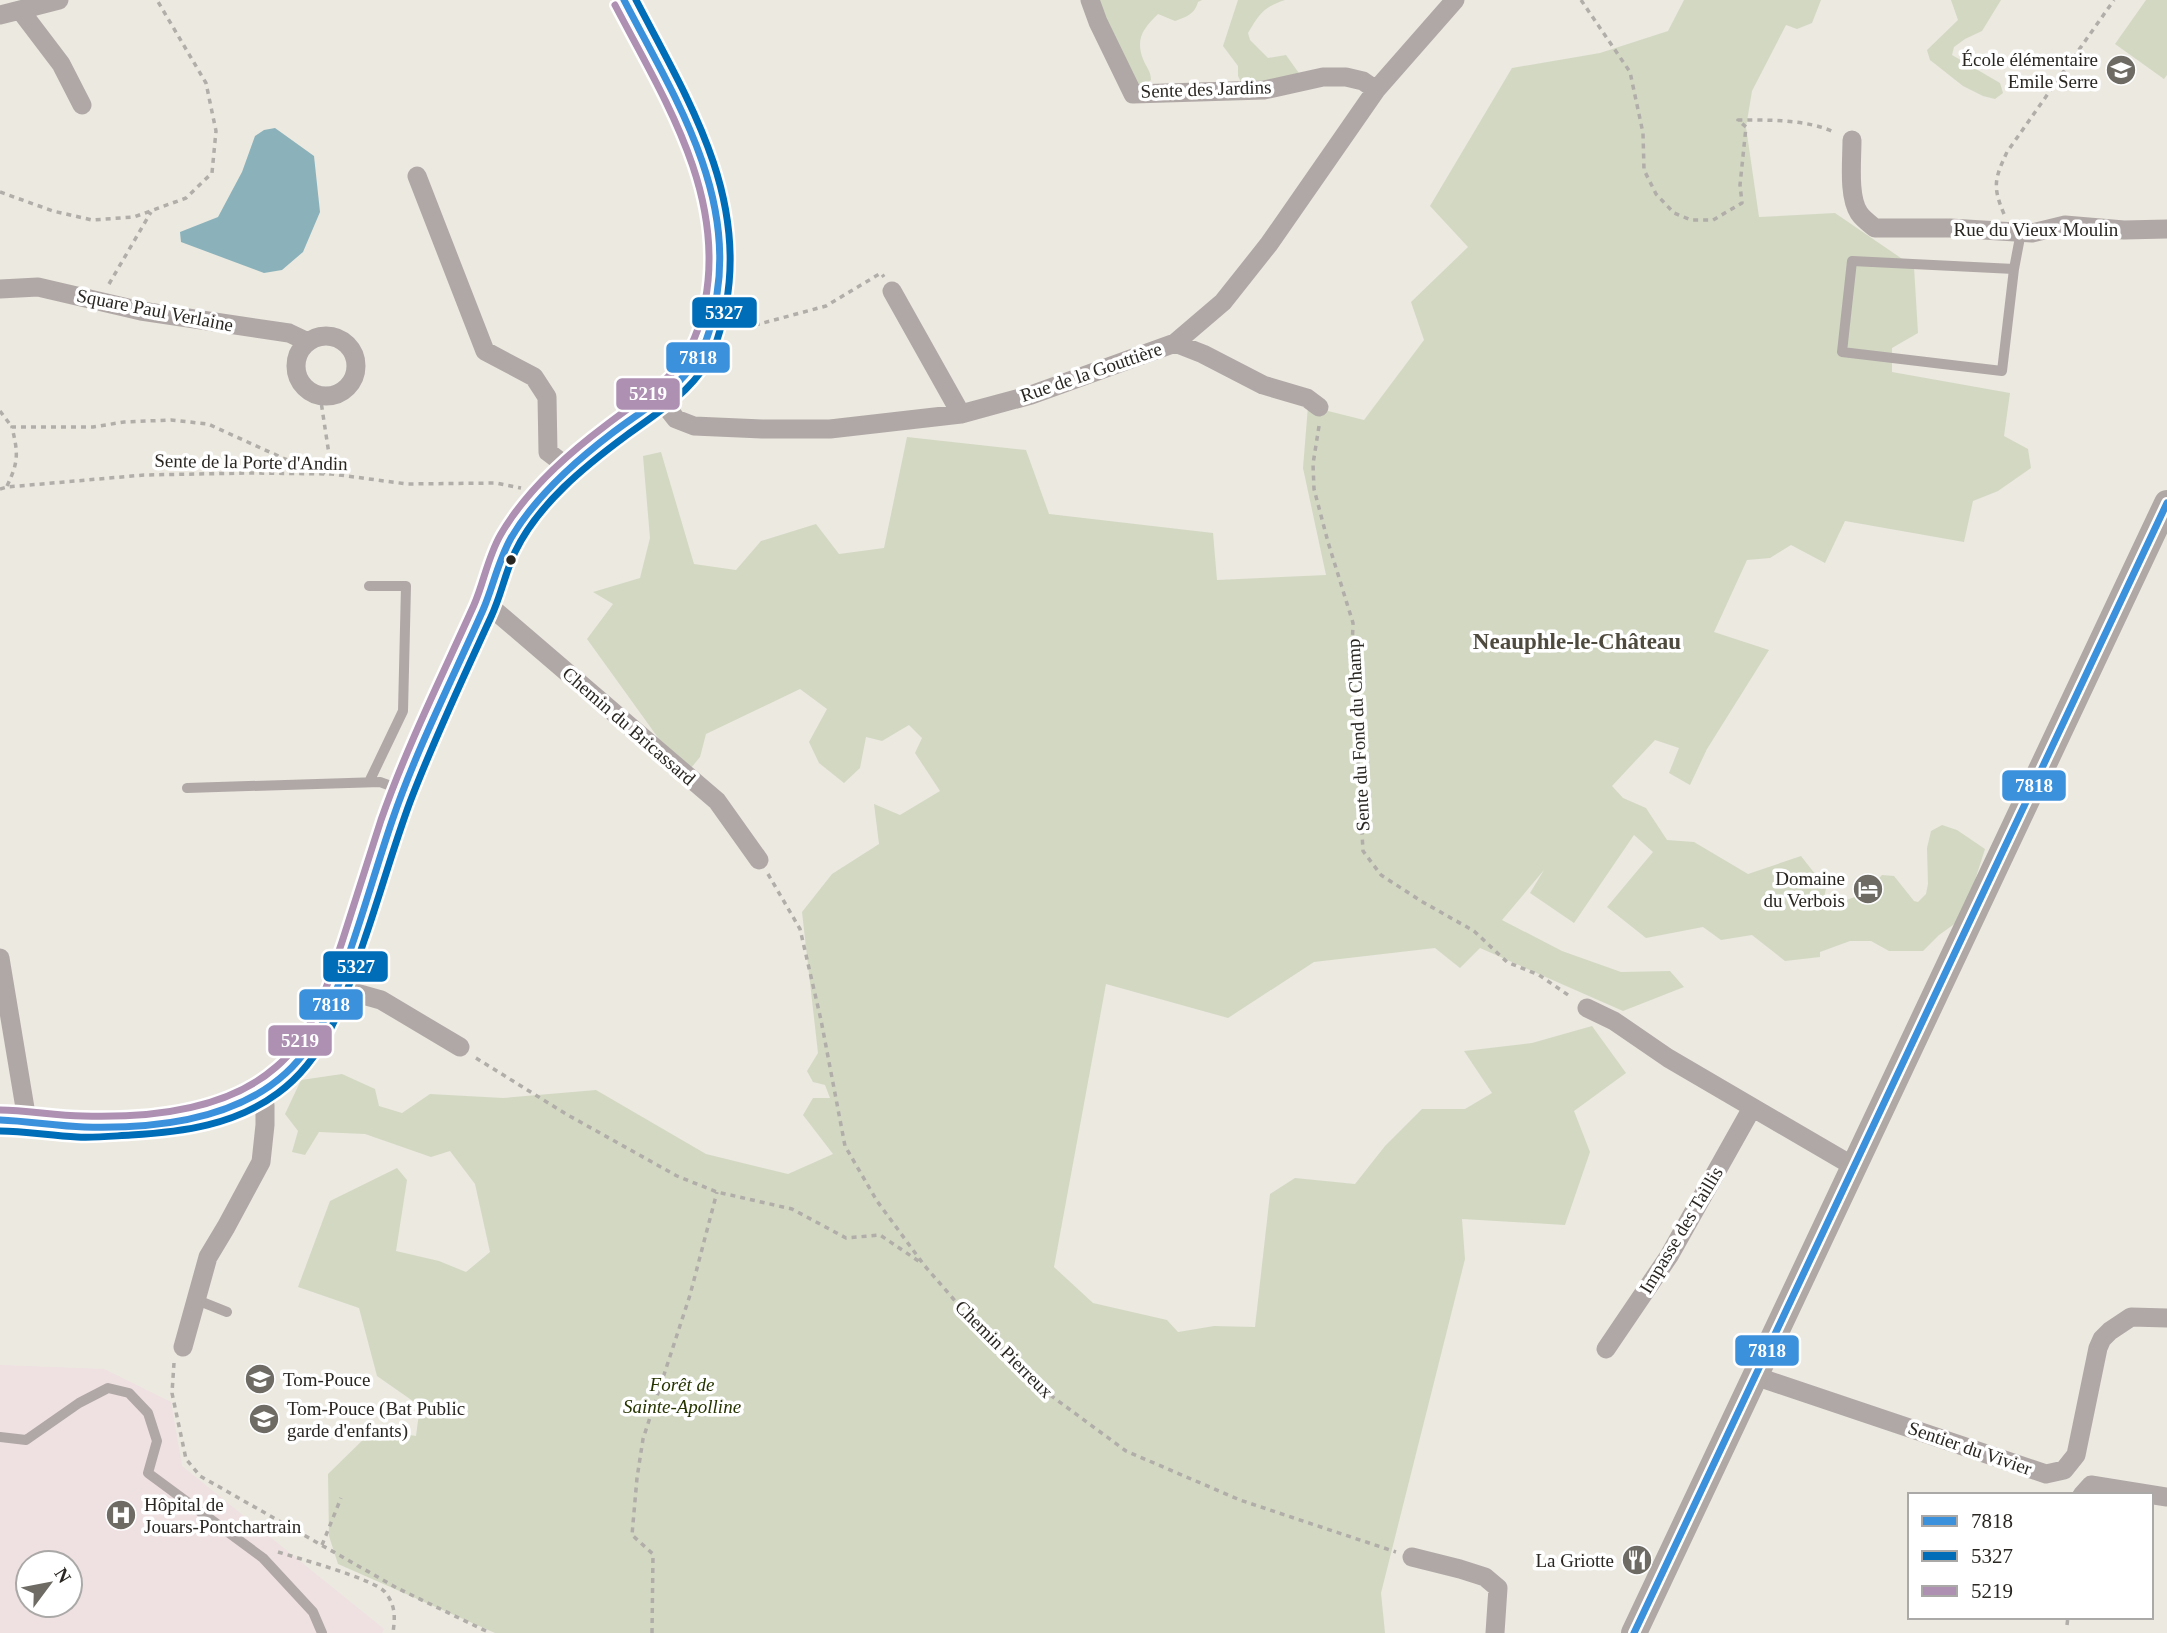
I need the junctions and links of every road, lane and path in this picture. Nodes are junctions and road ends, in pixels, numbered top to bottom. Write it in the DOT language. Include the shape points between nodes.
graph roads {
  1 [pos="59,0"];
  2 [pos="157,0"];
  3 [pos="624,0"];
  4 [pos="1090,0"];
  5 [pos="1455,0"];
  6 [pos="1581,0"];
  7 [pos="2114,0"];
  8 [pos="20,10"];
  9 [pos="0,15"];
  10 [pos="1376,90"];
  11 [pos="82,105"];
  12 [pos="1852,140"];
  13 [pos="416,176"];
  14 [pos="0,192"];
  15 [pos="153,210"];
  16 [pos="2167,229"];
  17 [pos="2017,232"];
  18 [pos="2014,270"];
  19 [pos="0,289"];
  20 [pos="892,290"];
  21 [pos="90,299"];
  22 [pos="710,328"];
  23 [pos="308,342"];
  24 [pos="1175,343"];
  25 [pos="320,395"];
  26 [pos="661,400"];
  27 [pos="1319,407"];
  28 [pos="0,411"];
  29 [pos="961,414"];
  30 [pos="12,427"];
  31 [pos="569,468"];
  32 [pos="332,474"];
  33 [pos="7,486"];
  34 [pos="0,489"];
  35 [pos="544,492"];
  36 [pos="2167,503"];
  37 [pos="369,586"];
  38 [pos="486,603"];
  39 [pos="369,782"];
  40 [pos="187,788"];
  41 [pos="404,790"];
  42 [pos="759,860"];
  43 [pos="0,958"];
  44 [pos="338,988"];
  45 [pos="1587,1009"];
  46 [pos="460,1047"];
  47 [pos="253,1098"];
  48 [pos="1752,1108"];
  49 [pos="0,1120"];
  50 [pos="27,1120"];
  51 [pos="1853,1166"];
  52 [pos="717,1192"];
  53 [pos="924,1265"];
  54 [pos="197,1300"];
  55 [pos="227,1312"];
  56 [pos="2167,1318"];
  57 [pos="183,1347"];
  58 [pos="1606,1349"];
  59 [pos="1755,1376"];
  60 [pos="0,1437"];
  61 [pos="2084,1493"];
  62 [pos="2142,1493"];
  63 [pos="341,1499"];
  64 [pos="322,1545"];
  65 [pos="1412,1557"];
  66 [pos="263,1558"];
  67 [pos="2068,1619"];
  68 [pos="2067,1625"];
  69 [pos="322,1633"];
  70 [pos="393,1633"];
  71 [pos="490,1633"];
  72 [pos="652,1633"];
  73 [pos="1495,1633"];
  74 [pos="1634,1633"];
  1 -- 8 [label="street"];
  2 -- 15 [label="path" via="206,83 216,131 212,173 186,198"];
  3 -- 22 [label="street" via="699,149 718,213 721,269"];
  4 -- 10 [label="street, Sente des Jardins" via="1133,94 1264,90 1323,76 1363,81"];
  5 -- 10 [label="street, Rue de la Gouttière"];
  6 -- 12 [label="path" via="1630,72 1643,133 1644,170 1656,194 1674,213 1690,220 1713,220 1742,203 1746,127 1738,120 1779,120 1825,128"];
  7 -- 17 [label="path" via="2007,152 1996,178 1999,201"];
  8 -- 9 [label="street"];
  8 -- 11 [label="street" via="61,64"];
  10 -- 24 [label="street, Rue de la Gouttière" via="1231,292"];
  12 -- 17 [label="street, Rue du Vieux Moulin" via="1854,201 1859,214 1875,229"];
  13 -- 31 [label="street" via="485,351 534,377 547,397 548,452"];
  14 -- 15 [label="path" via="92,220 134,217"];
  15 -- 21 [label="path" via="110,283"];
  16 -- 17 [label="street, Rue du Vieux Moulin" via="2065,225"];
  17 -- 18 [label="lane"];
  18 -- 18 [label="lane" via="1852,261 1842,352 2002,371"];
  19 -- 21 [label="street, Square Paul Verlaine" via="38,287"];
  20 -- 22 [label="path" via="881,272 826,306 748,327"];
  20 -- 29 [label="street"];
  21 -- 23 [label="street, Square Paul Verlaine" via="289,333"];
  22 -- 26 [label="street" via="699,356"];
  23 -- 25 [label="street" via="297,358 298,377"];
  23 -- 25 [label="street, Square Paul Verlaine" via="326,335 336,337 356,359 348,387"];
  24 -- 27 [label="street"];
  24 -- 29 [label="street, Rue de la Gouttière" via="1031,395"];
  25 -- 32 [label="path"];
  26 -- 29 [label="street, Rue de la Gouttière" via="676,419 708,427 830,429"];
  26 -- 31 [label="street"];
  27 -- 45 [label="path, Sente du Fond du Champ" via="1314,489 1353,623 1363,851 1381,875 1474,931 1507,962 1539,975"];
  28 -- 30 [label="path"];
  30 -- 32 [label="path" via="172,421 208,424 285,459"];
  30 -- 33 [label="path" via="19,454"];
  31 -- 35 [label="street"];
  32 -- 33 [label="path, Sente de la Porte d'Andin" via="144,475"];
  32 -- 35 [label="path, Sente de la Porte d'Andin" via="407,484 496,483"];
  33 -- 34 [label="path, Sente de la Porte d'Andin"];
  35 -- 38 [label="street" via="511,538"];
  36 -- 51 [label="street"];
  37 -- 39 [label="lane" via="406,586 402,711"];
  38 -- 41 [label="street"];
  38 -- 42 [label="street, Chemin du Bricassard" via="717,802"];
  39 -- 40 [label="lane"];
  39 -- 41 [label="lane"];
  41 -- 44 [label="street"];
  42 -- 53 [label="path, Chemin Pierreux" via="800,929 845,1146 877,1201"];
  43 -- 50 [label="street"];
  44 -- 46 [label="street" via="381,1000"];
  44 -- 47 [label="street" via="315,1037 290,1070"];
  45 -- 48 [label="street" via="1614,1021"];
  46 -- 52 [label="path" via="566,1114 677,1176"];
  47 -- 50 [label="street" via="215,1114 182,1121 80,1127"];
  47 -- 54 [label="street" via="265,1105 261,1162 208,1257"];
  48 -- 51 [label="street"];
  48 -- 58 [label="street, Impasse des Taillis" via="1669,1256"];
  49 -- 50 [label="street"];
  51 -- 59 [label="street"];
  52 -- 53 [label="path" via="792,1209 846,1238 880,1235"];
  52 -- 72 [label="path" via="690,1295 643,1439 636,1478 632,1535 653,1554"];
  53 -- 65 [label="path, Chemin Pierreux" via="1038,1386 1126,1451 1240,1500"];
  54 -- 55 [label="lane"];
  54 -- 57 [label="street"];
  56 -- 59 [label="street, Sentier du Vivier" via="2131,1317 2102,1339 2076,1455 2064,1470 2046,1474"];
  57 -- 64 [label="path" via="174,1358 172,1393 186,1459 200,1476"];
  59 -- 74 [label="street"];
  60 -- 66 [label="lane" via="26,1440 108,1388 129,1393 148,1413 156,1441 148,1474"];
  61 -- 62 [label="street" via="2091,1485"];
  63 -- 64 [label="path"];
  64 -- 71 [label="path"];
  65 -- 73 [label="street" via="1485,1577 1498,1588"];
  66 -- 69 [label="lane" via="313,1612"];
  66 -- 70 [label="path" via="277,1552 323,1564 383,1590 395,1609"];
  67 -- 68 [label="path"];
}
